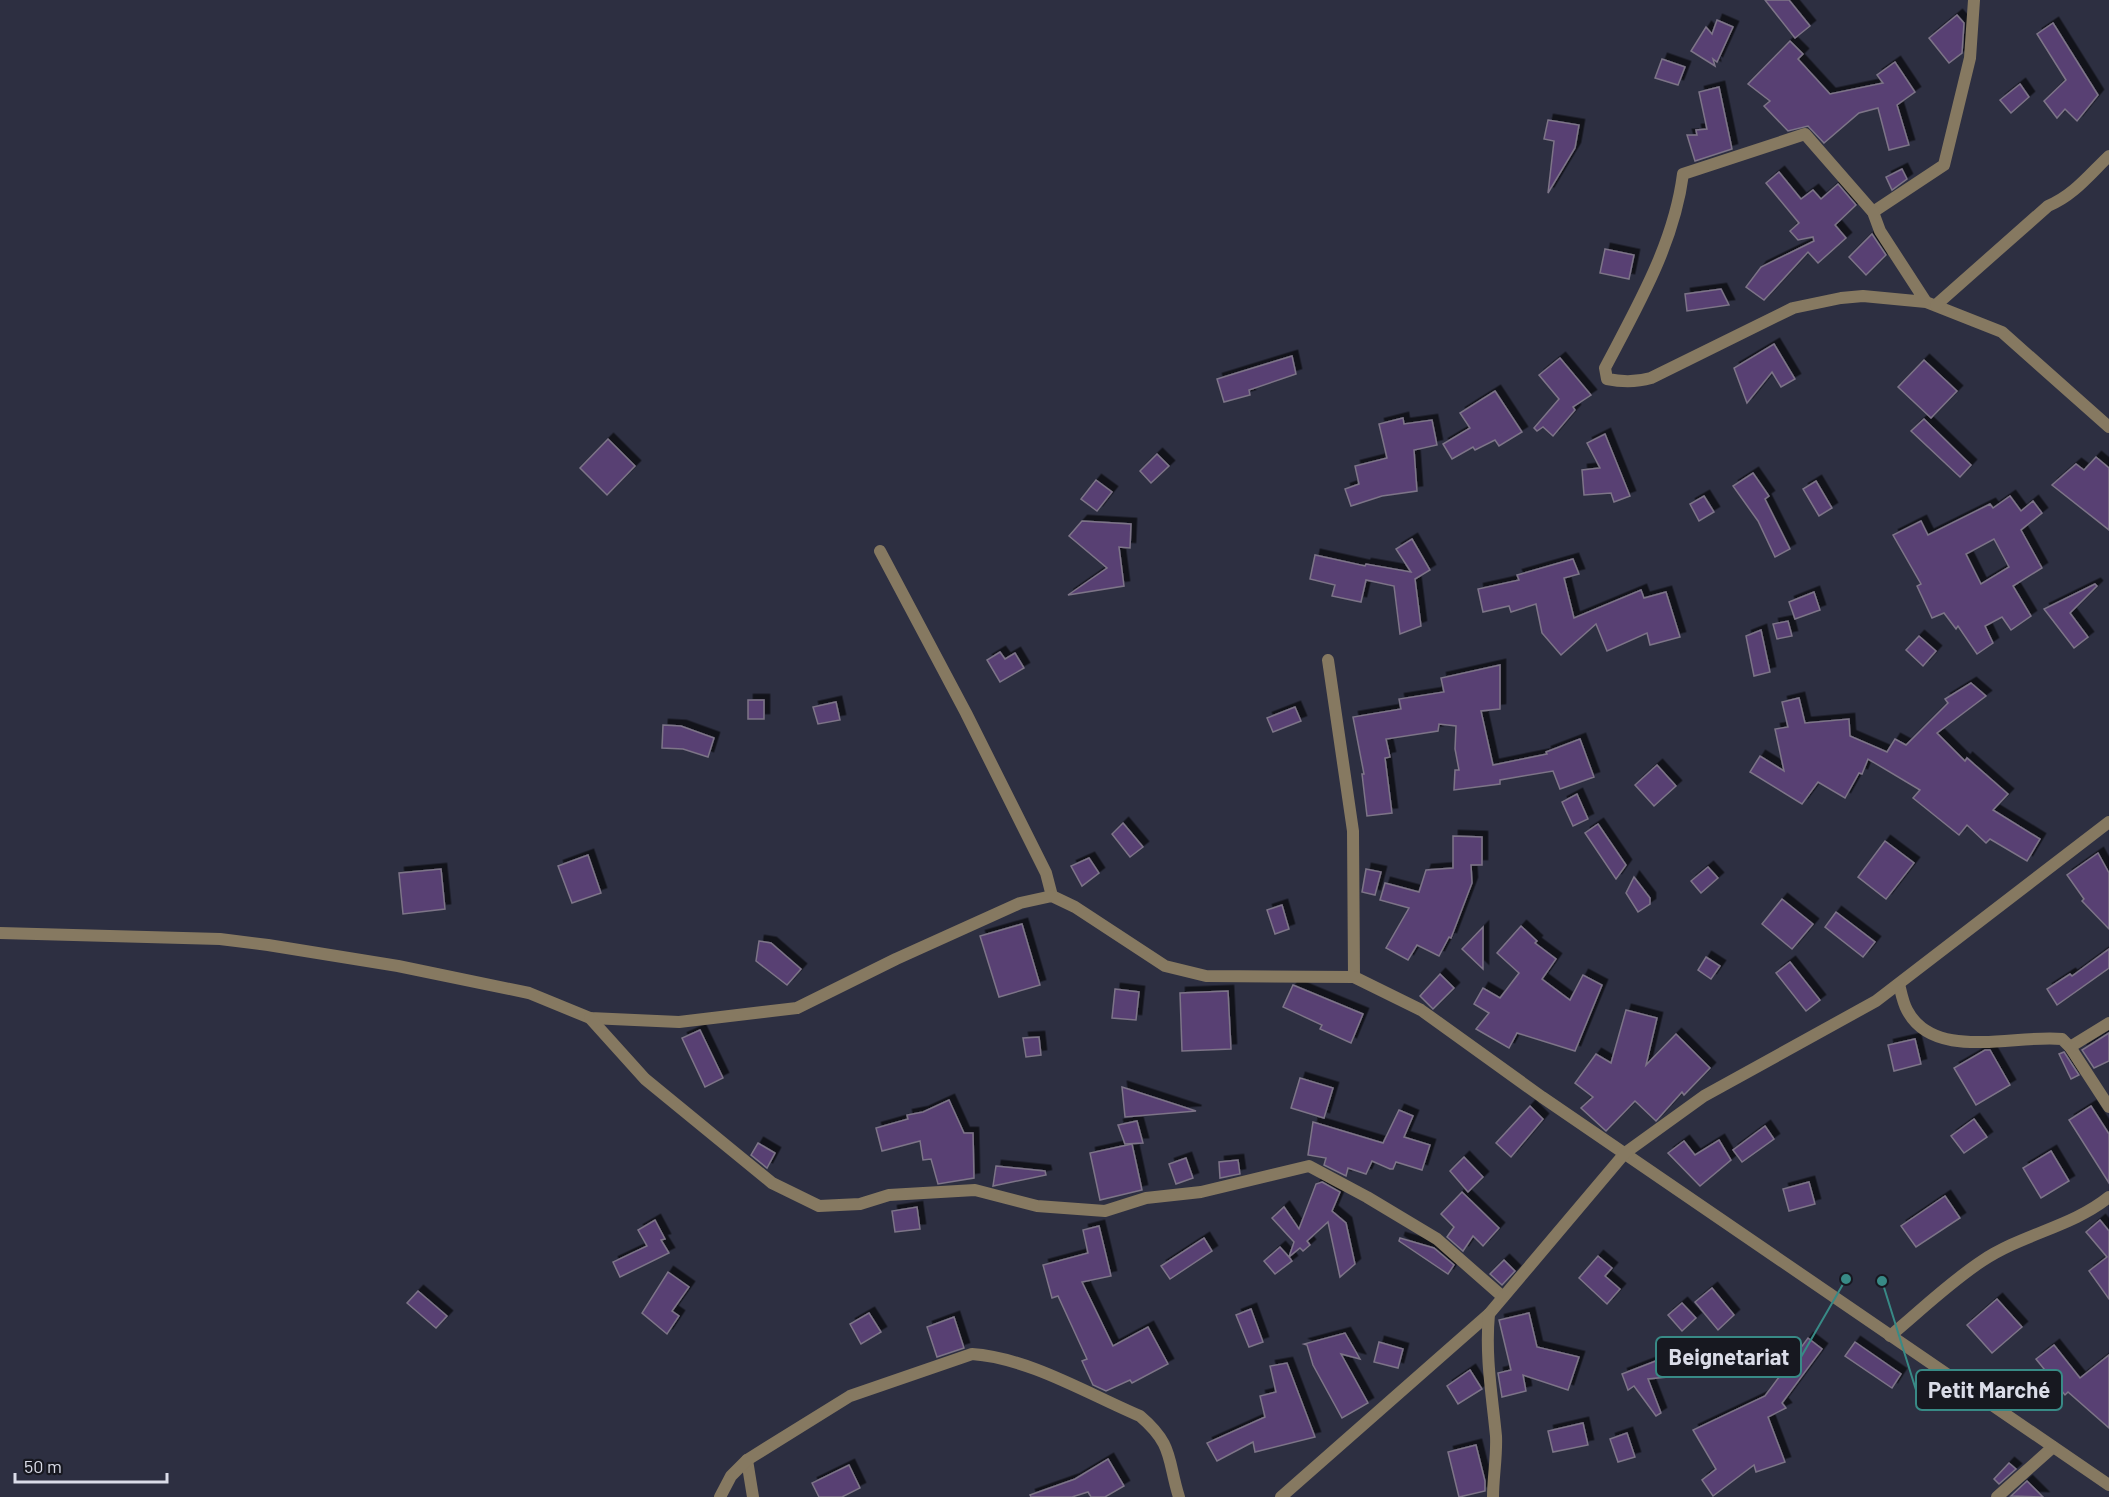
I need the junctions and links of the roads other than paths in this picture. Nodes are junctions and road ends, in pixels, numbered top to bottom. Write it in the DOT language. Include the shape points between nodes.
graph roads {
  1 [pos="1974,0"];
  2 [pos="2109,156"];
  3 [pos="1873,212"];
  4 [pos="1931,304"];
  5 [pos="2109,427"];
  6 [pos="880,551"];
  7 [pos="1328,660"];
  8 [pos="2109,822"];
  9 [pos="1052,897"];
  10 [pos="0,933"];
  11 [pos="1354,977"];
  12 [pos="1899,984"];
  13 [pos="590,1018"];
  14 [pos="2109,1023"];
  15 [pos="2070,1047"];
  16 [pos="2109,1107"];
  17 [pos="1625,1153"];
  18 [pos="2109,1197"];
  19 [pos="1503,1297"];
  20 [pos="1489,1314"];
  21 [pos="1890,1336"];
  22 [pos="2053,1447"];
  23 [pos="747,1460"];
  24 [pos="2109,1485"];
  25 [pos="720,1497"];
  26 [pos="753,1497"];
  27 [pos="1179,1497"];
  28 [pos="1281,1497"];
  29 [pos="1493,1497"];
  30 [pos="1997,1497"];
  1 -- 3 [label="street" via="1970,58 1944,165"];
  2 -- 4 [label="street" via="2083,184 2048,206"];
  3 -- 4 [label="street" via="1881,231"];
  3 -- 4 [label="street" via="1806,134 1683,174 1680,196 1652,278 1605,368 1607,380 1651,378 1778,314 1816,302 1863,296"];
  4 -- 5 [label="street" via="2002,332"];
  6 -- 9 [label="street" via="1046,873"];
  7 -- 11 [label="street" via="1353,831"];
  8 -- 12 [label="street"];
  9 -- 11 [label="street" via="1165,966 1206,976"];
  9 -- 13 [label="street" via="1020,903 797,1008 679,1022"];
  10 -- 13 [label="street" via="220,939 268,945 529,993"];
  11 -- 17 [label="street" via="1421,1010"];
  12 -- 15 [label="street" via="1906,1009 1916,1025 1931,1036 1951,1041 2062,1039"];
  12 -- 17 [label="street" via="1876,1001 1704,1096"];
  13 -- 19 [label="street" via="654,1086 772,1183 819,1206 860,1204 889,1195 975,1190 1037,1206 1106,1211 1146,1198 1201,1192 1309,1166 1437,1239"];
  14 -- 15 [label="street"];
  15 -- 16 [label="street"];
  17 -- 19 [label="street"];
  17 -- 21 [label="street"];
  18 -- 21 [label="street" via="2088,1213 1982,1261"];
  19 -- 20 [label="street"];
  20 -- 28 [label="street"];
  20 -- 29 [label="street" via="1489,1387 1496,1438"];
  21 -- 22 [label="street"];
  22 -- 24 [label="street"];
  22 -- 30 [label="street"];
  23 -- 25 [label="street" via="731,1476"];
  23 -- 26 [label="street"];
  23 -- 27 [label="street" via="850,1396 972,1354 1020,1364 1140,1416 1167,1446"];
}
